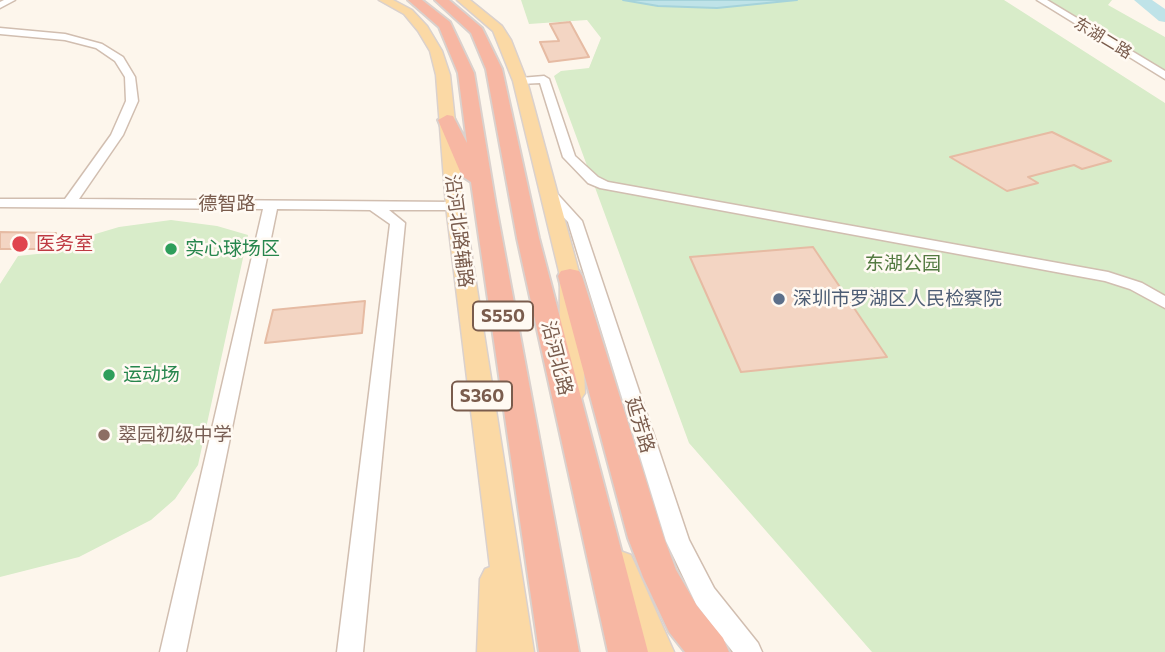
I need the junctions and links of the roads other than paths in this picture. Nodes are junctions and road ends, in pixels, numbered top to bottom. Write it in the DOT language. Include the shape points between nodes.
graph roads {
  1 [pos="11,0"];
  2 [pos="385,0"];
  3 [pos="456,0"];
  4 [pos="463,0"];
  5 [pos="1041,0"];
  6 [pos="418,3"];
  7 [pos="0,5"];
  8 [pos="478,12"];
  9 [pos="0,30"];
  10 [pos="1165,76"];
  11 [pos="520,81"];
  12 [pos="447,120"];
  13 [pos="547,191"];
  14 [pos="0,202"];
  15 [pos="69,203"];
  16 [pos="271,205"];
  17 [pos="374,206"];
  18 [pos="454,206"];
  19 [pos="485,206"];
  20 [pos="570,275"];
  21 [pos="1165,303"];
  22 [pos="573,422"];
  23 [pos="589,489"];
  24 [pos="498,513"];
  25 [pos="558,648"];
  26 [pos="173,652"];
  27 [pos="350,652"];
  28 [pos="494,652"];
  29 [pos="517,652"];
  30 [pos="628,652"];
  31 [pos="657,652"];
  32 [pos="709,652"];
  33 [pos="749,652"];
  1 -- 7 [label="street"];
  2 -- 6 [label="main road, 沿河北路辅路 / S360"];
  3 -- 8 [label="highway"];
  4 -- 8 [label="main road"];
  5 -- 10 [label="street, 东湖二路"];
  6 -- 12 [label="main road, 沿河北路辅路 / S360" via="423,29 443,75"];
  6 -- 19 [label="highway, S550" via="444,25 466,73"];
  6 -- 22 [label="highway, 沿河北路" via="468,21 489,54"];
  8 -- 11 [label="main road" via="505,40"];
  9 -- 15 [label="street" via="99,46 119,59 130,77 132,101 117,135"];
  11 -- 13 [label="main road"];
  11 -- 21 [label="street" via="544,79 569,157 605,185 1108,277"];
  12 -- 18 [label="main road, 沿河北路辅路 / S360"];
  12 -- 19 [label="highway"];
  13 -- 20 [label="main road"];
  13 -- 33 [label="street, 延芳路" via="575,220 678,541 705,596"];
  14 -- 15 [label="street, 德智路"];
  15 -- 16 [label="street, 德智路"];
  16 -- 17 [label="street, 德智路"];
  16 -- 26 [label="street"];
  17 -- 18 [label="street, 德智路"];
  17 -- 27 [label="street" via="398,223"];
  18 -- 24 [label="main road, 沿河北路辅路 / S360"];
  19 -- 25 [label="highway, S550"];
  20 -- 22 [label="main road"];
  20 -- 32 [label="highway" via="660,577 683,619"];
  22 -- 23 [label="highway, 沿河北路"];
  23 -- 30 [label="highway, 沿河北路"];
  23 -- 31 [label="main road"];
  24 -- 28 [label="main road"];
  24 -- 29 [label="main road, 沿河北路辅路 / S360"];
}
